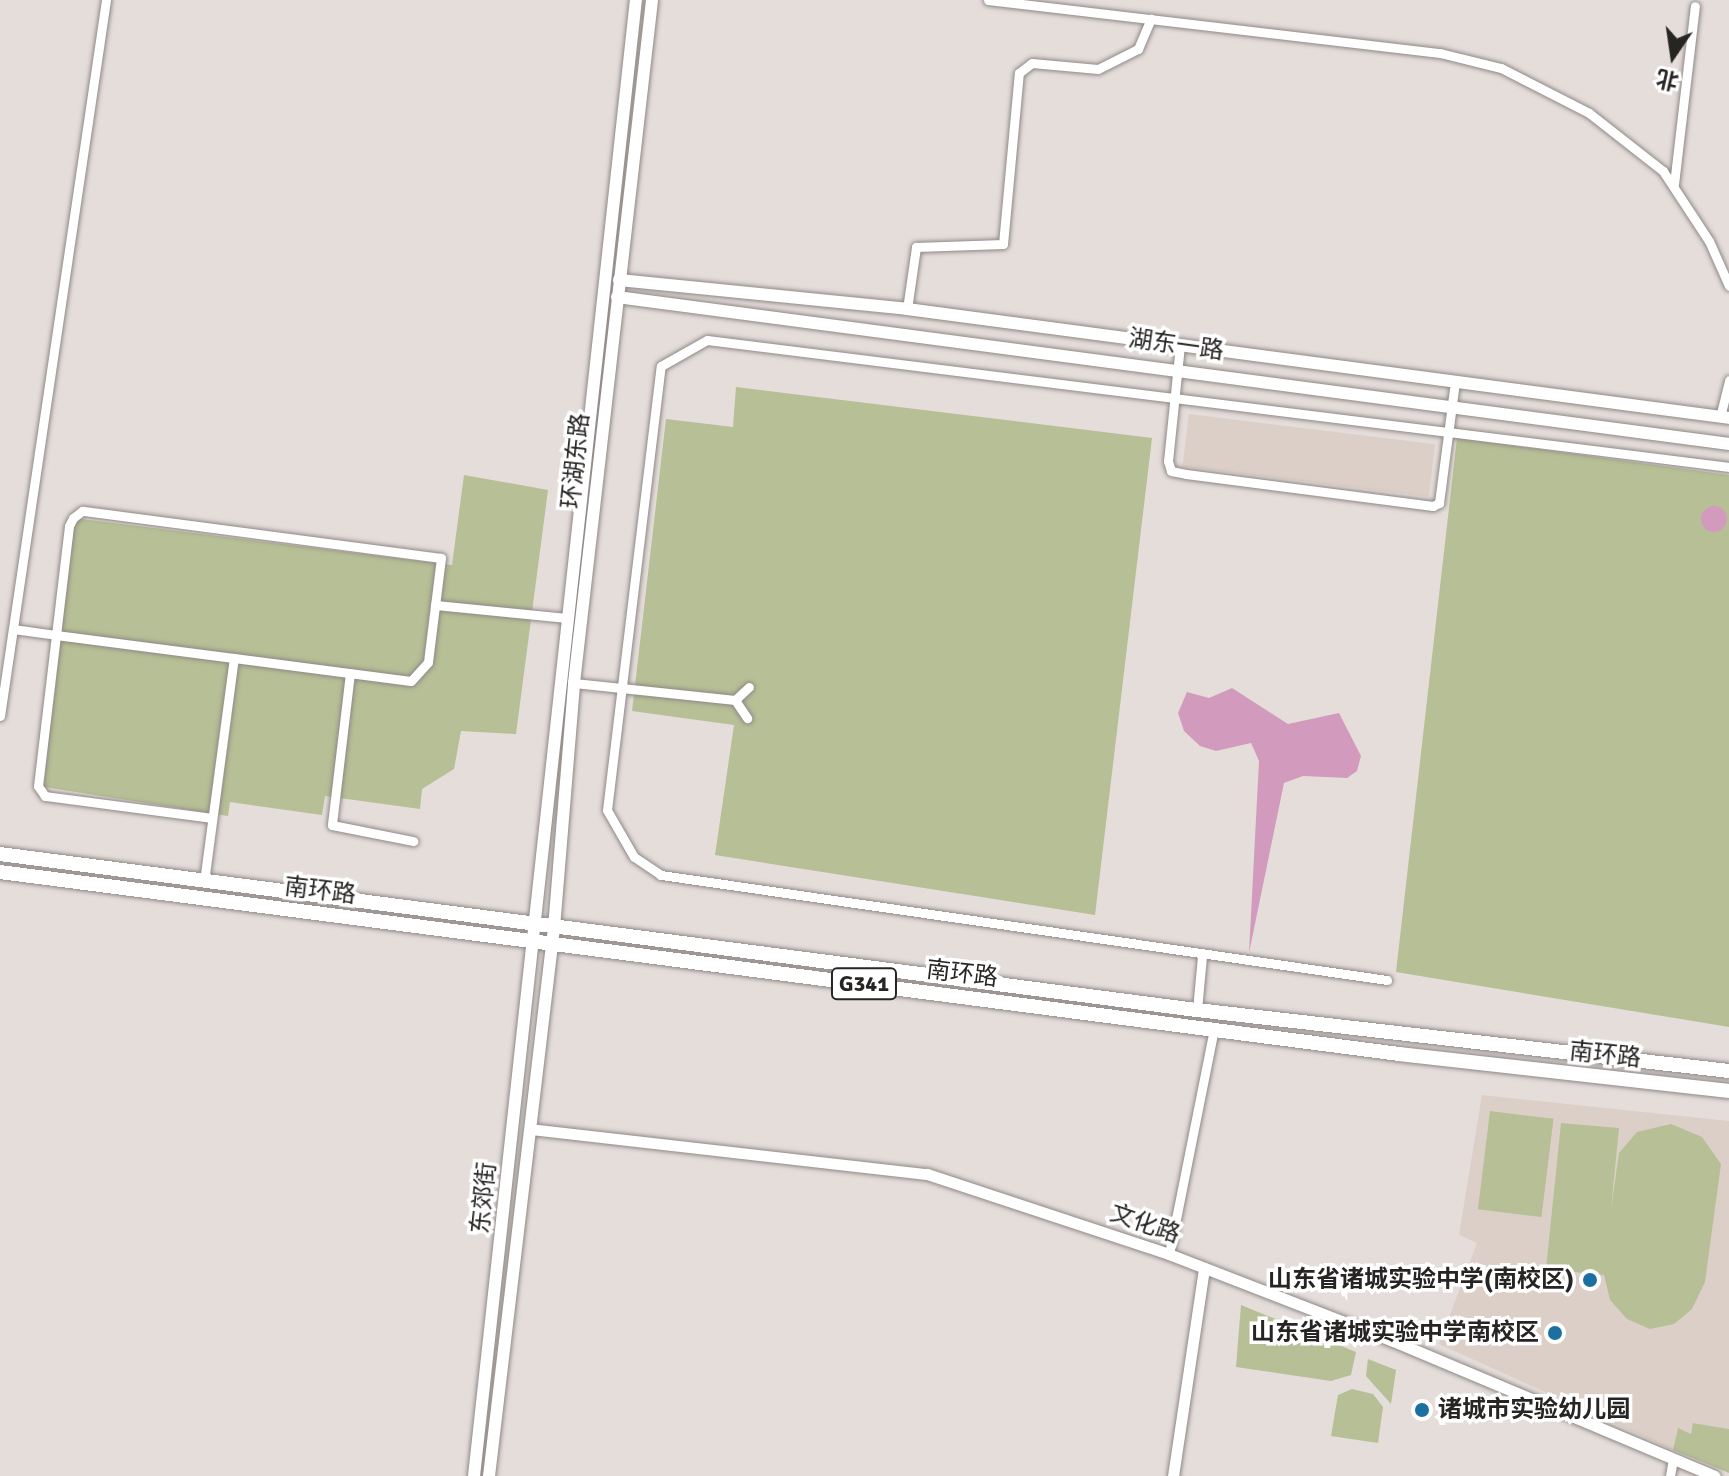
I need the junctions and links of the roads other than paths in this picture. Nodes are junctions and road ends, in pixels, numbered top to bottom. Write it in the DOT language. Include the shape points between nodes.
graph roads {
  1 [pos="106,0"];
  2 [pos="636,0"];
  3 [pos="652,0"];
  4 [pos="988,0"];
  5 [pos="1695,6"];
  6 [pos="1151,19"];
  7 [pos="1674,184"];
  8 [pos="619,280"];
  9 [pos="1729,286"];
  10 [pos="617,297"];
  11 [pos="907,309"];
  12 [pos="1180,345"];
  13 [pos="1178,367"];
  14 [pos="1729,380"];
  15 [pos="1455,382"];
  16 [pos="1175,397"];
  17 [pos="1451,406"];
  18 [pos="1724,418"];
  19 [pos="1448,432"];
  20 [pos="1729,444"];
  21 [pos="1729,467"];
  22 [pos="435,605"];
  23 [pos="567,618"];
  24 [pos="13,629"];
  25 [pos="56,635"];
  26 [pos="234,658"];
  27 [pos="350,673"];
  28 [pos="574,683"];
  29 [pos="749,687"];
  30 [pos="621,689"];
  31 [pos="735,700"];
  32 [pos="0,716"];
  33 [pos="747,718"];
  34 [pos="212,818"];
  35 [pos="413,841"];
  36 [pos="0,854"];
  37 [pos="0,872"];
  38 [pos="204,882"];
  39 [pos="536,926"];
  40 [pos="554,928"];
  41 [pos="535,942"];
  42 [pos="552,944"];
  43 [pos="1202,956"];
  44 [pos="1387,980"];
  45 [pos="1197,1010"];
  46 [pos="1214,1029"];
  47 [pos="1729,1071"];
  48 [pos="1729,1091"];
  49 [pos="530,1129"];
  50 [pos="1169,1254"];
  51 [pos="1204,1268"];
  52 [pos="1673,1459"];
  53 [pos="474,1476"];
  54 [pos="489,1476"];
  55 [pos="1173,1476"];
  56 [pos="1670,1476"];
  57 [pos="1715,1476"];
  1 -- 24 [label="street"];
  2 -- 23 [label="main road, 环湖东路"];
  3 -- 8 [label="main road, 环湖东路"];
  4 -- 6 [label="street"];
  5 -- 7 [label="street"];
  6 -- 7 [label="street" via="1440,53 1501,68 1616,130"];
  6 -- 11 [label="street" via="1138,49 1098,69 1032,63 1019,73 1003,244 916,247"];
  7 -- 9 [label="street"];
  8 -- 10 [label="main road, 环湖东路"];
  8 -- 11 [label="main road, 湖东一路"];
  10 -- 13 [label="main road, 湖东一路"];
  10 -- 28 [label="main road, 环湖东路"];
  11 -- 12 [label="main road, 湖东一路"];
  12 -- 13 [label="street"];
  12 -- 15 [label="main road, 湖东一路"];
  13 -- 16 [label="street"];
  13 -- 17 [label="main road, 湖东一路"];
  14 -- 18 [label="street"];
  15 -- 17 [label="street"];
  15 -- 18 [label="main road, 湖东一路"];
  16 -- 19 [label="street"];
  16 -- 19 [label="street" via="1171,471 1433,506 1439,503"];
  16 -- 30 [label="street" via="707,340 690,347 661,366"];
  17 -- 19 [label="street"];
  17 -- 20 [label="main road, 湖东一路"];
  19 -- 21 [label="street"];
  22 -- 23 [label="street"];
  22 -- 25 [label="street" via="441,558 82,511 69,526"];
  22 -- 27 [label="street" via="428,662 421,674 411,681"];
  23 -- 39 [label="main road, 环湖东路"];
  24 -- 25 [label="street"];
  24 -- 32 [label="street"];
  25 -- 26 [label="street"];
  25 -- 34 [label="street" via="38,786 45,796"];
  26 -- 27 [label="street"];
  26 -- 34 [label="street"];
  27 -- 35 [label="street" via="332,825"];
  28 -- 30 [label="street"];
  28 -- 40 [label="main road, 环湖东路"];
  29 -- 31 [label="street"];
  30 -- 31 [label="street"];
  30 -- 43 [label="street" via="607,810 621,842 650,870"];
  31 -- 33 [label="street"];
  34 -- 38 [label="street"];
  36 -- 38 [label="highway, 南环路 / G341"];
  37 -- 41 [label="highway, 南环路 / G341"];
  38 -- 39 [label="highway, 南环路 / G341"];
  39 -- 40 [label="highway, 南环路 / G341"];
  39 -- 41 [label="main road, 东郊街"];
  40 -- 42 [label="main road, 东郊街"];
  40 -- 45 [label="highway, 南环路 / G341"];
  41 -- 42 [label="highway, 南环路 / G341"];
  41 -- 53 [label="main road, 东郊街"];
  42 -- 46 [label="highway, 南环路 / G341"];
  42 -- 49 [label="main road, 东郊街"];
  43 -- 44 [label="street"];
  43 -- 45 [label="street"];
  45 -- 47 [label="highway, 南环路 / G341"];
  46 -- 48 [label="highway, 南环路 / G341"];
  46 -- 50 [label="street"];
  49 -- 50 [label="street, 文化路" via="927,1174"];
  49 -- 54 [label="main road, 东郊街"];
  50 -- 51 [label="street, 文化路"];
  51 -- 52 [label="street, 文化路"];
  51 -- 55 [label="street"];
  52 -- 56 [label="street"];
  52 -- 57 [label="street, 文化路"];
}
